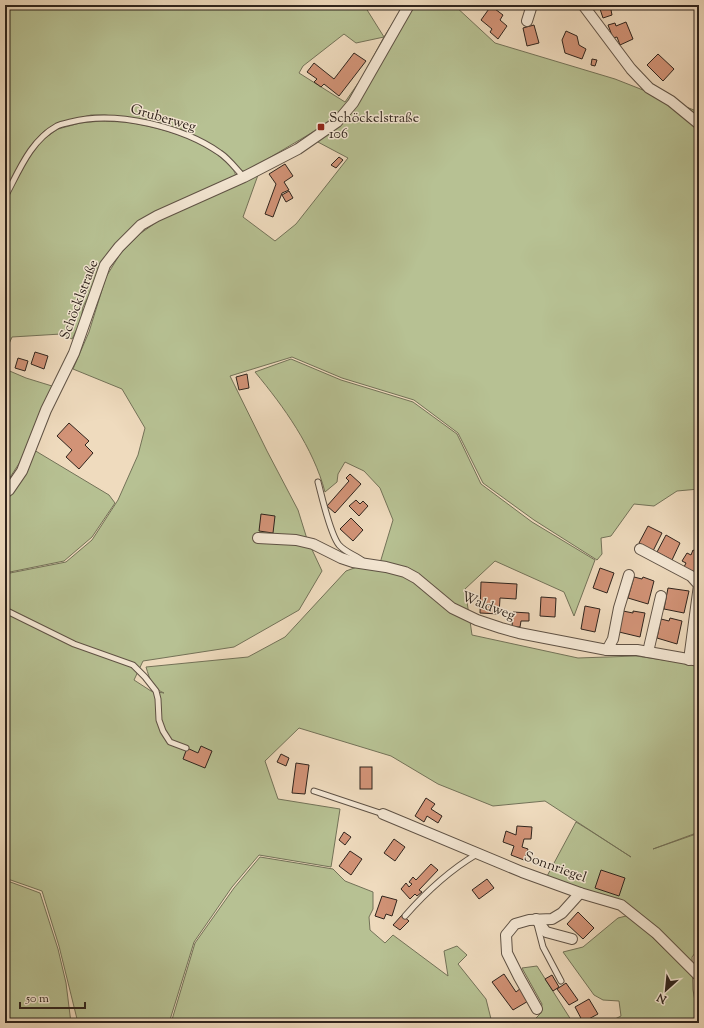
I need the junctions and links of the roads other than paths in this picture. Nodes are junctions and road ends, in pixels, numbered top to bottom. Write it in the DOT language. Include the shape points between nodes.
graph roads {
  1 [pos="409,5"];
  2 [pos="532,5"];
  3 [pos="583,5"];
  4 [pos="528,21"];
  5 [pos="699,124"];
  6 [pos="244,177"];
  7 [pos="5,197"];
  8 [pos="318,482"];
  9 [pos="5,493"];
  10 [pos="258,538"];
  11 [pos="640,549"];
  12 [pos="367,564"];
  13 [pos="629,575"];
  14 [pos="661,596"];
  15 [pos="5,610"];
  16 [pos="607,650"];
  17 [pos="648,652"];
  18 [pos="694,660"];
  19 [pos="186,748"];
  20 [pos="314,791"];
  21 [pos="383,814"];
  22 [pos="477,854"];
  23 [pos="580,892"];
  24 [pos="405,916"];
  25 [pos="536,919"];
  26 [pos="572,939"];
  27 [pos="699,976"];
  28 [pos="562,981"];
  29 [pos="537,1009"];
  1 -- 6 [label="street, Schöcklstraße" via="353,103 336,122 298,149"];
  2 -- 4 [label="street"];
  3 -- 5 [label="street" via="631,68 650,88"];
  6 -- 7 [label="lane, Gruberweg" via="221,154 189,136 137,121 83,119 57,126 38,141 25,159"];
  6 -- 9 [label="street, Schöcklstraße" via="157,216 141,225 119,247 105,266 74,354 46,410 22,471"];
  8 -- 12 [label="lane" via="328,521 338,545"];
  10 -- 12 [label="street, Waldweg" via="313,544 341,558"];
  11 -- 18 [label="street" via="691,576 699,585"];
  12 -- 16 [label="street, Waldweg" via="405,572 452,608 477,620 519,634"];
  13 -- 16 [label="street" via="613,639"];
  14 -- 17 [label="street"];
  15 -- 19 [label="lane" via="74,644 133,665 156,691 159,720 170,742"];
  16 -- 17 [label="street, Waldweg"];
  17 -- 18 [label="street, Waldweg"];
  20 -- 21 [label="lane"];
  21 -- 22 [label="street, Sonnriegel"];
  22 -- 23 [label="street, Sonnriegel"];
  22 -- 24 [label="lane" via="441,880"];
  23 -- 25 [label="street" via="562,913 552,919"];
  23 -- 27 [label="street, Sonnriegel" via="621,905 656,933"];
  25 -- 26 [label="street" via="546,932"];
  25 -- 28 [label="lane" via="543,947"];
  25 -- 29 [label="street" via="515,924 506,935 507,953"];
}
